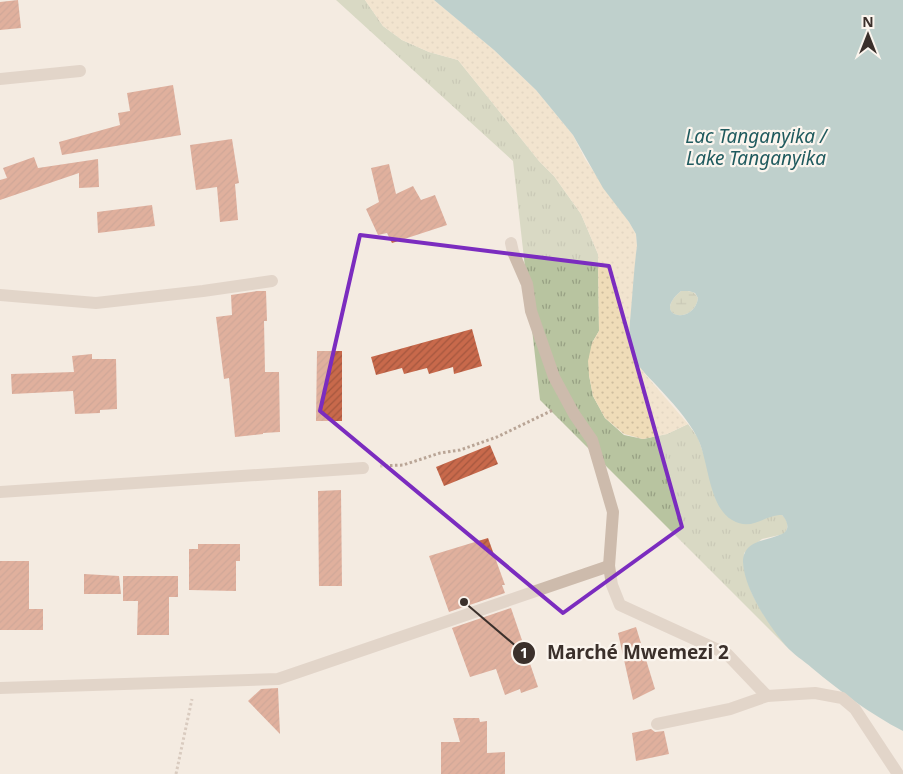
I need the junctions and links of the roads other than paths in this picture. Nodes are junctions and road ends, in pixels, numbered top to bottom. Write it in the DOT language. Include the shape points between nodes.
graph roads {
  1 [pos="80,71"];
  2 [pos="0,79"];
  3 [pos="511,243"];
  4 [pos="272,281"];
  5 [pos="0,295"];
  6 [pos="363,468"];
  7 [pos="0,492"];
  8 [pos="609,566"];
  9 [pos="0,688"];
  10 [pos="767,696"];
  11 [pos="657,724"];
  12 [pos="898,774"];
  1 -- 2 [label="street"];
  3 -- 8 [label="street" via="527,284 533,319 554,377 592,440 613,512"];
  4 -- 5 [label="street" via="96,303"];
  6 -- 7 [label="street"];
  8 -- 9 [label="street" via="278,679"];
  8 -- 10 [label="street" via="620,605 727,654"];
  10 -- 11 [label="street" via="730,709"];
  10 -- 12 [label="street" via="815,693 842,698 855,709"];
}
